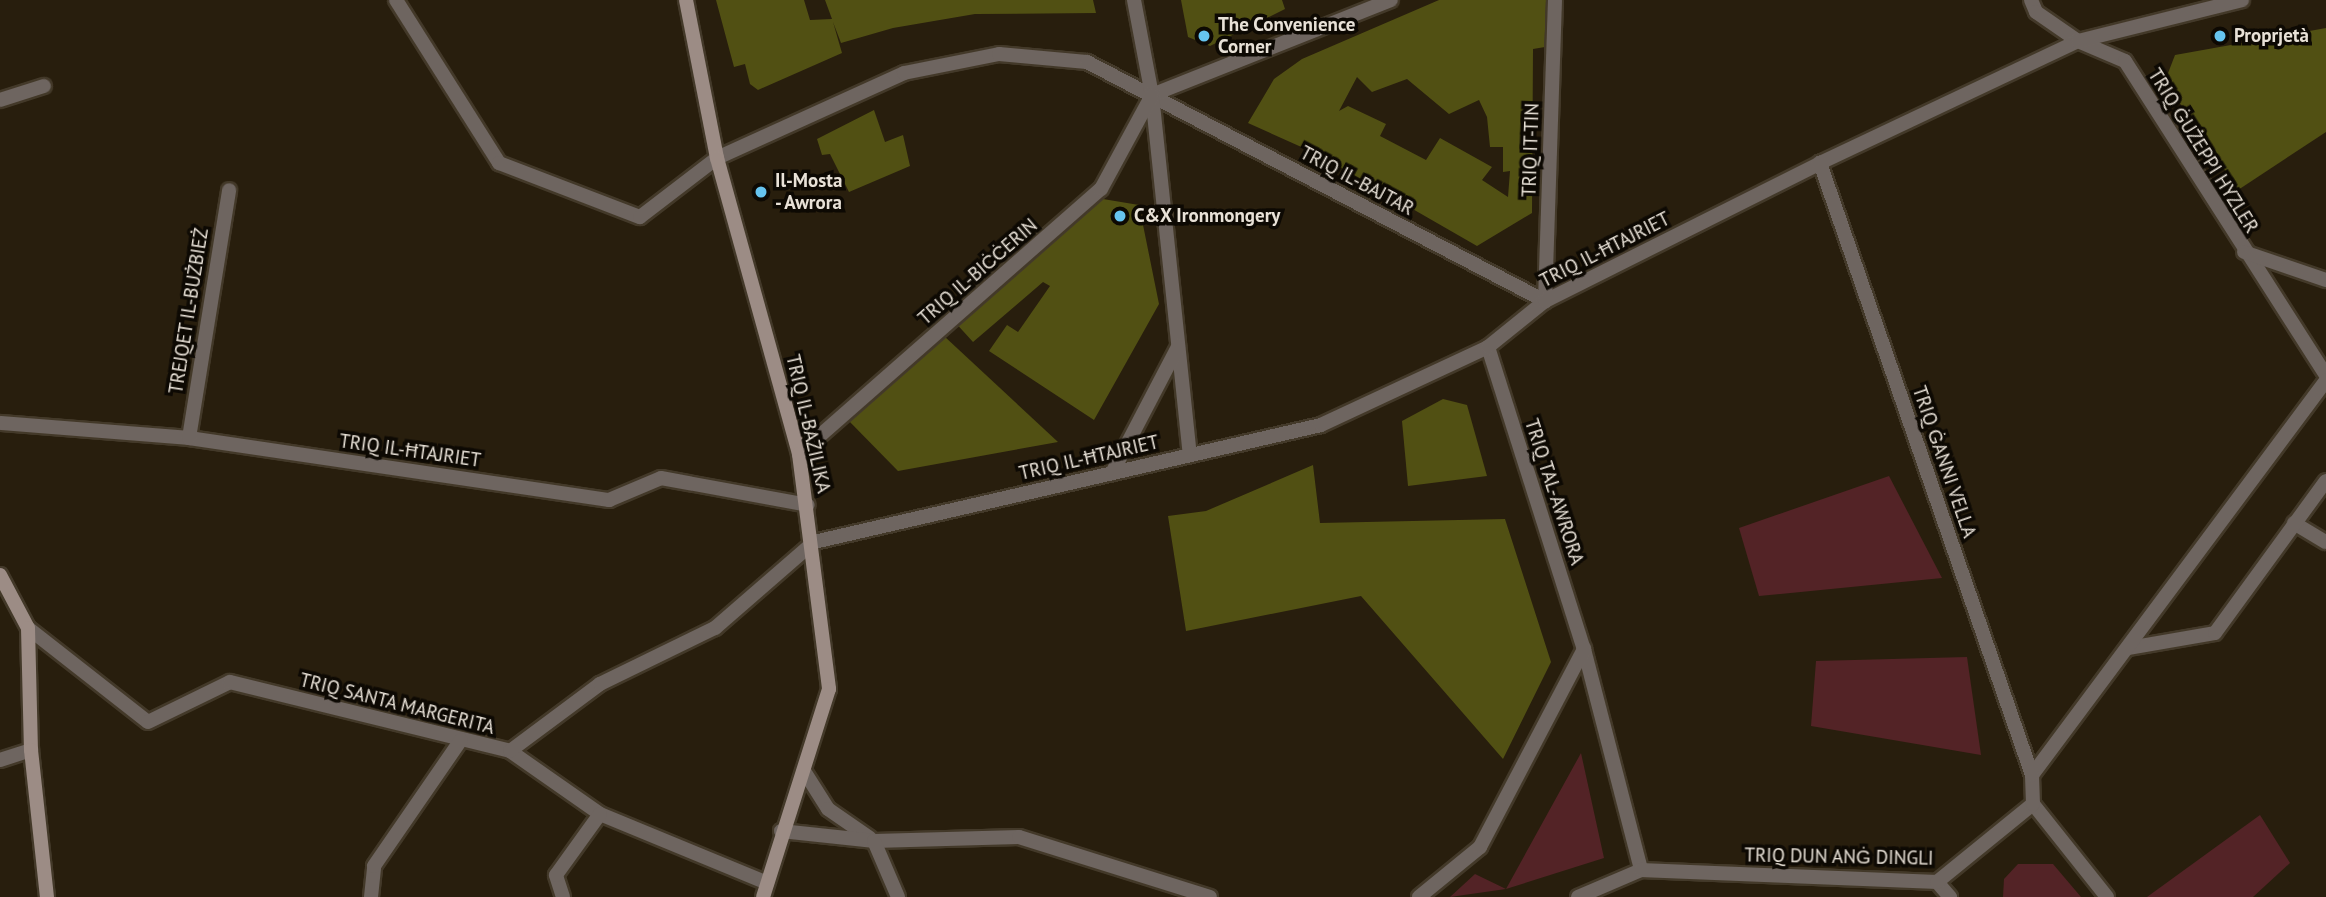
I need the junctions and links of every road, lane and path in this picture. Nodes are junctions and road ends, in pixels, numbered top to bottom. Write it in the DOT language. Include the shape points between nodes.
graph roads {
  1 [pos="396,0"];
  2 [pos="686,0"];
  3 [pos="1134,0"];
  4 [pos="1391,0"];
  5 [pos="1555,0"];
  6 [pos="2031,0"];
  7 [pos="2242,0"];
  8 [pos="2078,41"];
  9 [pos="44,86"];
  10 [pos="1152,95"];
  11 [pos="0,100"];
  12 [pos="718,158"];
  13 [pos="1819,163"];
  14 [pos="229,190"];
  15 [pos="2244,252"];
  16 [pos="2326,280"];
  17 [pos="1545,301"];
  18 [pos="1178,346"];
  19 [pos="1488,347"];
  20 [pos="2326,378"];
  21 [pos="0,423"];
  22 [pos="189,438"];
  23 [pos="799,454"];
  24 [pos="1189,455"];
  25 [pos="1112,473"];
  26 [pos="2326,481"];
  27 [pos="808,505"];
  28 [pos="2294,523"];
  29 [pos="814,542"];
  30 [pos="2326,542"];
  31 [pos="0,575"];
  32 [pos="28,628"];
  33 [pos="1584,649"];
  34 [pos="2129,649"];
  35 [pos="461,740"];
  36 [pos="31,750"];
  37 [pos="510,751"];
  38 [pos="0,760"];
  39 [pos="804,771"];
  40 [pos="2032,775"];
  41 [pos="2033,804"];
  42 [pos="600,814"];
  43 [pos="781,831"];
  44 [pos="874,841"];
  45 [pos="1641,870"];
  46 [pos="1937,882"];
  47 [pos="765,890"];
  48 [pos="47,897"];
  49 [pos="371,897"];
  50 [pos="564,897"];
  51 [pos="898,897"];
  52 [pos="1210,897"];
  53 [pos="1419,897"];
  54 [pos="1578,897"];
  55 [pos="1950,897"];
  56 [pos="2107,897"];
  1 -- 12 [label="street, TRIQ IL-BAJTAR" via="499,163 640,217"];
  2 -- 12 [label="street, TRIQ IL-BAŻILIKA"];
  3 -- 10 [label="street"];
  4 -- 10 [label="street"];
  5 -- 17 [label="street, TRIQ IT-TIN"];
  6 -- 8 [label="street, TRIQ ĠUŻEPPI HYZLER" via="2036,12"];
  7 -- 8 [label="street, TRIQ IL-ĦTAJRIET"];
  8 -- 13 [label="street, TRIQ IL-ĦTAJRIET"];
  8 -- 15 [label="street, TRIQ ĠUŻEPPI HYZLER" via="2125,61"];
  9 -- 11 [label="street"];
  10 -- 12 [label="street, TRIQ IL-BAJTAR" via="1087,62 999,54 905,73"];
  10 -- 17 [label="street, TRIQ IL-BAJTAR"];
  10 -- 18 [label="street"];
  10 -- 23 [label="street, TRIQ IL-BIĊĊERIN" via="1101,189"];
  12 -- 23 [label="street, TRIQ IL-BAŻILIKA"];
  13 -- 17 [label="street, TRIQ IL-ĦTAJRIET"];
  13 -- 40 [label="street, TRIQ ĠANNI VELLA"];
  14 -- 22 [label="street, TREJQET IL-BUŻBIEŻ"];
  15 -- 16 [label="street, TRIQ ĠUŻEPPI HYZLER"];
  15 -- 20 [label="street, TRIQ ĠUŻEPPI HYZLER"];
  17 -- 19 [label="street, TRIQ IL-ĦTAJRIET"];
  18 -- 24 [label="street"];
  18 -- 25 [label="street"];
  19 -- 24 [label="street, TRIQ IL-ĦTAJRIET" via="1321,425"];
  19 -- 33 [label="street, TRIQ TAL-AWRORA"];
  20 -- 34 [label="street"];
  21 -- 22 [label="street, TRIQ IL-ĦTAJRIET"];
  22 -- 27 [label="street, TRIQ IL-ĦTAJRIET" via="609,500 660,478"];
  23 -- 27 [label="street, TRIQ IL-BAŻILIKA"];
  24 -- 25 [label="street, TRIQ IL-ĦTAJRIET"];
  25 -- 29 [label="street, TRIQ IL-ĦTAJRIET"];
  26 -- 28 [label="street"];
  27 -- 29 [label="street, TRIQ IL-BAŻILIKA"];
  28 -- 30 [label="street"];
  28 -- 34 [label="street" via="2215,633"];
  29 -- 37 [label="street" via="715,628 600,684"];
  29 -- 39 [label="street, TRIQ IL-BAŻILIKA" via="830,689"];
  31 -- 32 [label="street"];
  32 -- 35 [label="street, TRIQ SANTA MARGERITA" via="148,722 230,682"];
  32 -- 36 [label="street"];
  33 -- 45 [label="street, TRIQ TAL-AWRORA"];
  33 -- 53 [label="street" via="1480,847"];
  34 -- 40 [label="street"];
  35 -- 37 [label="street, TRIQ SANTA MARGERITA"];
  35 -- 49 [label="street" via="374,866"];
  36 -- 38 [label="street"];
  36 -- 48 [label="street"];
  37 -- 42 [label="street, TRIQ SANTA MARGERITA"];
  39 -- 43 [label="street, TRIQ IL-BAŻILIKA"];
  39 -- 44 [label="street" via="828,809"];
  40 -- 41 [label="street"];
  41 -- 46 [label="street, TRIQ DUN ANĠ DINGLI"];
  41 -- 56 [label="street"];
  42 -- 47 [label="street, TRIQ SANTA MARGERITA"];
  42 -- 50 [label="street" via="556,875"];
  43 -- 44 [label="street"];
  43 -- 47 [label="street, TRIQ IL-BAŻILIKA"];
  44 -- 51 [label="street"];
  44 -- 52 [label="street" via="1019,837"];
  45 -- 46 [label="street, TRIQ DUN ANĠ DINGLI"];
  45 -- 54 [label="street, TRIQ DUN ANĠ DINGLI"];
  46 -- 55 [label="street"];
}
